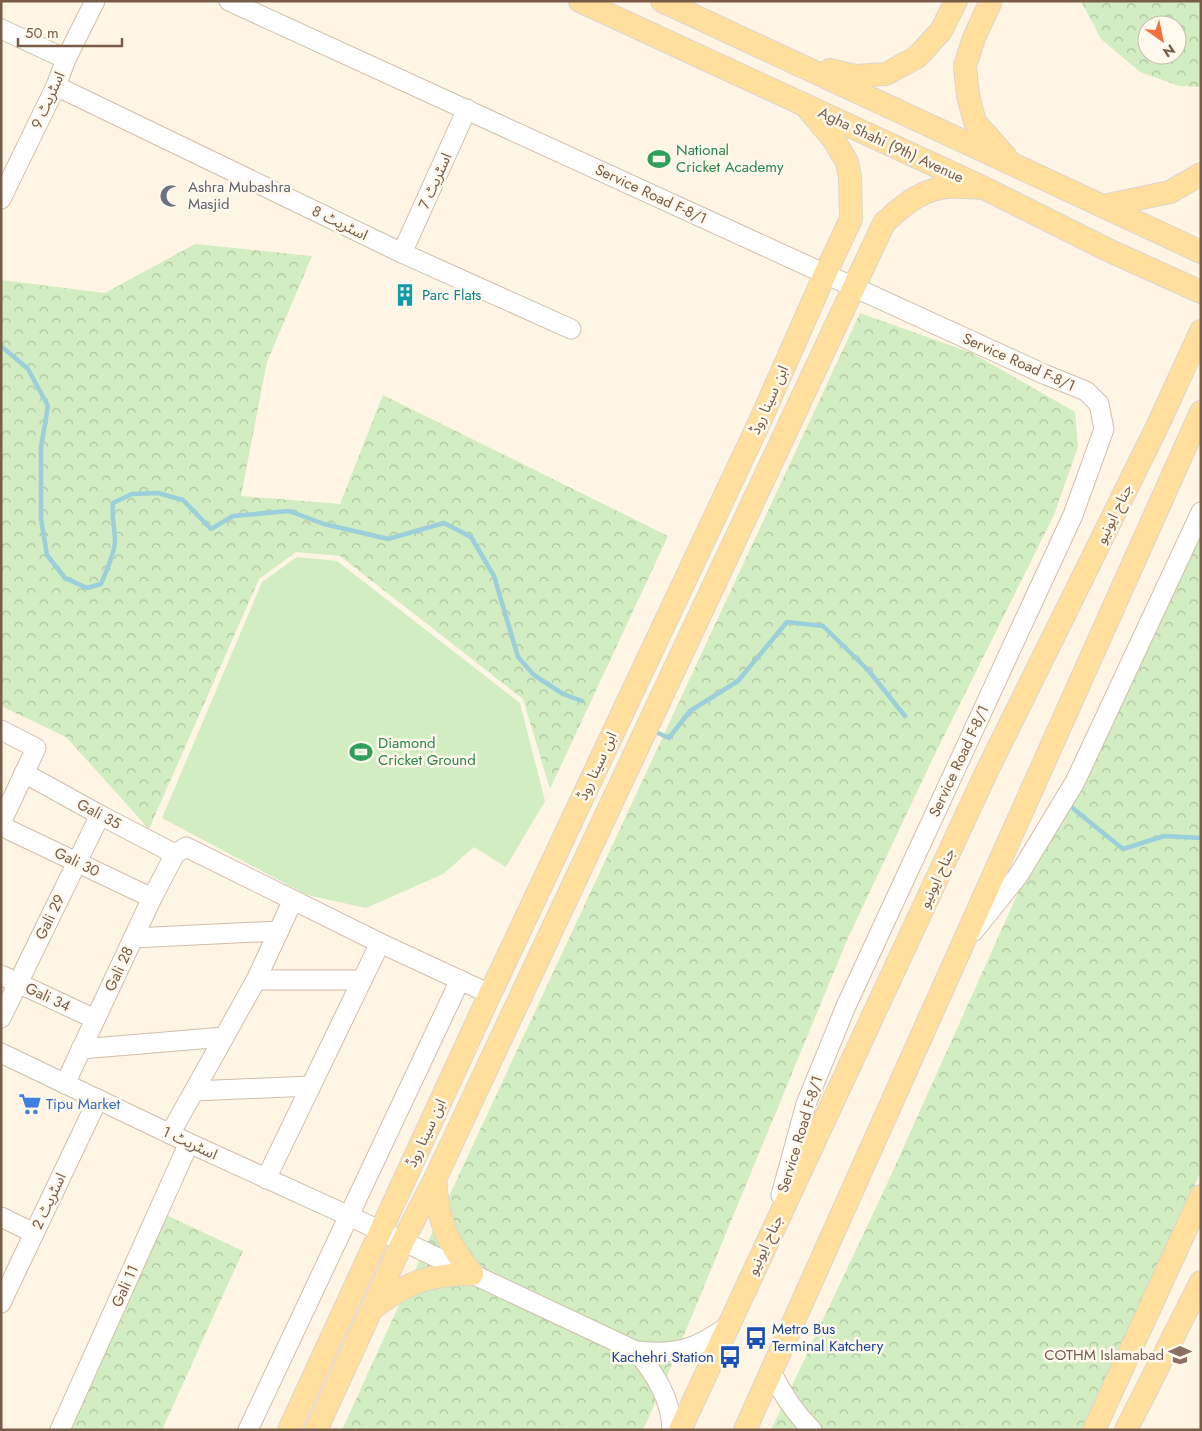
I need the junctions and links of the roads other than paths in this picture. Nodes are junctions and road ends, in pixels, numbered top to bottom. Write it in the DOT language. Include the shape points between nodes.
graph roads {
  1 [pos="95,1"];
  2 [pos="229,1"];
  3 [pos="580,1"];
  4 [pos="662,1"];
  5 [pos="956,1"];
  6 [pos="991,1"];
  7 [pos="1,29"];
  8 [pos="66,59"];
  9 [pos="794,63"];
  10 [pos="56,86"];
  11 [pos="805,105"];
  12 [pos="467,109"];
  13 [pos="1012,164"];
  14 [pos="1201,174"];
  15 [pos="984,188"];
  16 [pos="1,200"];
  17 [pos="1103,206"];
  18 [pos="1201,252"];
  19 [pos="402,253"];
  20 [pos="825,274"];
  21 [pos="854,286"];
  22 [pos="1201,292"];
  23 [pos="571,330"];
  24 [pos="1201,331"];
  25 [pos="1201,412"];
  26 [pos="1201,512"];
  27 [pos="1,730"];
  28 [pos="24,773"];
  29 [pos="100,815"];
  30 [pos="1,825"];
  31 [pos="175,854"];
  32 [pos="77,861"];
  33 [pos="152,898"];
  34 [pos="293,900"];
  35 [pos="279,931"];
  36 [pos="133,938"];
  37 [pos="380,943"];
  38 [pos="960,948"];
  39 [pos="1,975"];
  40 [pos="256,980"];
  41 [pos="362,980"];
  42 [pos="460,980"];
  43 [pos="19,983"];
  44 [pos="490,994"];
  45 [pos="1,1018"];
  46 [pos="95,1019"];
  47 [pos="224,1037"];
  48 [pos="81,1049"];
  49 [pos="1,1053"];
  50 [pos="64,1084"];
  51 [pos="311,1086"];
  52 [pos="194,1091"];
  53 [pos="98,1099"];
  54 [pos="170,1134"];
  55 [pos="189,1143"];
  56 [pos="266,1179"];
  57 [pos="435,1179"];
  58 [pos="1201,1196"];
  59 [pos="349,1216"];
  60 [pos="1,1217"];
  61 [pos="381,1231"];
  62 [pos="34,1233"];
  63 [pos="771,1233"];
  64 [pos="403,1241"];
  65 [pos="472,1274"];
  66 [pos="1201,1282"];
  67 [pos="1,1303"];
  68 [pos="371,1310"];
  69 [pos="728,1326"];
  70 [pos="636,1352"];
  71 [pos="771,1372"];
  72 [pos="60,1430"];
  73 [pos="248,1430"];
  74 [pos="289,1430"];
  75 [pos="316,1430"];
  76 [pos="672,1430"];
  77 [pos="680,1430"];
  78 [pos="745,1430"];
  79 [pos="812,1430"];
  80 [pos="1094,1430"];
  81 [pos="1126,1430"];
  1 -- 8 [label="street, اسٹریٹ 9"];
  2 -- 12 [label="street, Service Road F-8/1"];
  3 -- 11 [label="main road, Agha Shahi (9th) Avenue"];
  4 -- 9 [label="main road"];
  5 -- 9 [label="main road" via="941,31 917,57 886,74 855,76"];
  6 -- 13 [label="main road" via="974,38 966,66 968,96 975,122"];
  7 -- 8 [label="street"];
  8 -- 10 [label="street, اسٹریٹ 9"];
  9 -- 13 [label="main road"];
  10 -- 16 [label="street, اسٹریٹ 9"];
  10 -- 19 [label="street, اسٹریٹ 8"];
  11 -- 15 [label="main road, Agha Shahi (9th) Avenue"];
  11 -- 20 [label="main road, ابن سینا روڈ" via="834,140 847,162 850,177 851,219"];
  12 -- 19 [label="street, اسٹریٹ 7"];
  12 -- 20 [label="street, Service Road F-8/1"];
  13 -- 17 [label="main road"];
  14 -- 17 [label="main road" via="1170,192"];
  15 -- 21 [label="main road, ابن سینا روڈ" via="941,188 902,206 884,223"];
  15 -- 22 [label="main road, Agha Shahi (9th) Avenue"];
  17 -- 18 [label="main road"];
  19 -- 23 [label="street, اسٹریٹ 8"];
  20 -- 21 [label="street, Service Road F-8/1"];
  20 -- 44 [label="main road, ابن سینا روڈ" via="761,419"];
  21 -- 57 [label="main road, ابن سینا روڈ"];
  21 -- 63 [label="street, Service Road F-8/1" via="1086,391 1100,404 1104,429 1073,514 846,1006 806,1104"];
  24 -- 63 [label="main road, جناح ایونیو" via="986,773"];
  25 -- 38 [label="main road"];
  26 -- 38 [label="street" via="1075,782 1018,876"];
  27 -- 28 [label="street" via="36,748"];
  28 -- 29 [label="street, Gali 35"];
  28 -- 30 [label="street"];
  29 -- 31 [label="street, Gali 35"];
  29 -- 32 [label="street, Gali 29"];
  30 -- 32 [label="street, Gali 30"];
  31 -- 33 [label="street, Gali 28"];
  31 -- 34 [label="street" via="186,847"];
  32 -- 33 [label="street, Gali 30"];
  32 -- 43 [label="street, Gali 29"];
  33 -- 36 [label="street, Gali 28"];
  34 -- 35 [label="street"];
  34 -- 37 [label="street"];
  35 -- 36 [label="street"];
  35 -- 40 [label="street"];
  36 -- 46 [label="street, Gali 28"];
  37 -- 41 [label="street"];
  37 -- 42 [label="street"];
  38 -- 71 [label="main road"];
  39 -- 43 [label="street, Gali 34"];
  40 -- 41 [label="street"];
  40 -- 47 [label="street"];
  41 -- 51 [label="street"];
  42 -- 44 [label="street"];
  42 -- 59 [label="street"];
  43 -- 45 [label="street, Gali 29"];
  43 -- 46 [label="street, Gali 34"];
  44 -- 61 [label="main road, ابن سینا روڈ"];
  46 -- 48 [label="street, Gali 28"];
  47 -- 48 [label="street"];
  47 -- 52 [label="street"];
  48 -- 50 [label="street, Gali 28"];
  49 -- 50 [label="street, اسٹریٹ 1"];
  50 -- 53 [label="street, اسٹریٹ 1"];
  51 -- 52 [label="street"];
  51 -- 56 [label="street"];
  52 -- 54 [label="street"];
  53 -- 54 [label="street, اسٹریٹ 1"];
  53 -- 62 [label="street, اسٹریٹ 2"];
  54 -- 55 [label="street, اسٹریٹ 1"];
  55 -- 56 [label="street, اسٹریٹ 1"];
  55 -- 72 [label="street, Gali 11"];
  56 -- 59 [label="street, اسٹریٹ 1"];
  57 -- 64 [label="main road, ابن سینا روڈ"];
  57 -- 65 [label="main road" via="437,1205 444,1230 456,1254"];
  58 -- 80 [label="main road"];
  59 -- 61 [label="street, اسٹریٹ 1"];
  59 -- 73 [label="street"];
  60 -- 62 [label="street"];
  61 -- 64 [label="street, اسٹریٹ 1"];
  61 -- 74 [label="main road, ابن سینا روڈ"];
  62 -- 67 [label="street, اسٹریٹ 2"];
  63 -- 69 [label="main road, جناح ایونیو"];
  64 -- 65 [label="street, اسٹریٹ 1"];
  64 -- 68 [label="main road, ابن سینا روڈ"];
  65 -- 68 [label="main road" via="418,1281 393,1293"];
  65 -- 70 [label="street, اسٹریٹ 1"];
  66 -- 81 [label="main road"];
  68 -- 75 [label="main road, ابن سینا روڈ"];
  69 -- 70 [label="street" via="685,1350"];
  69 -- 77 [label="main road, جناح ایونیو"];
  70 -- 76 [label="street" via="653,1371 665,1394"];
  71 -- 78 [label="main road"];
  71 -- 79 [label="street" via="782,1394"];
}
